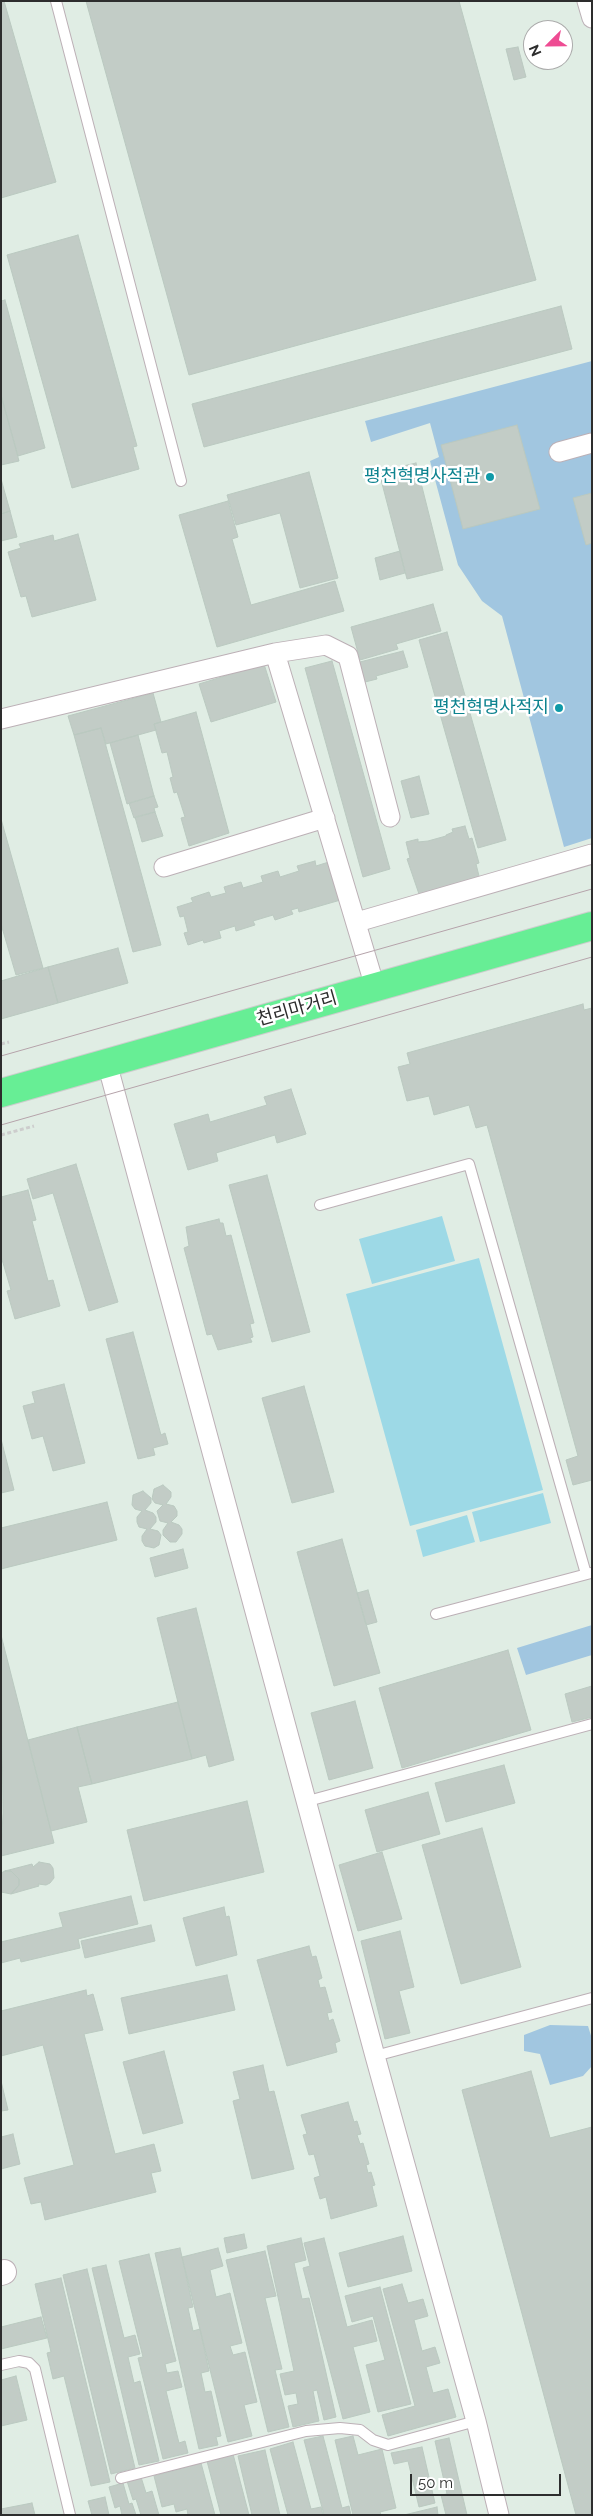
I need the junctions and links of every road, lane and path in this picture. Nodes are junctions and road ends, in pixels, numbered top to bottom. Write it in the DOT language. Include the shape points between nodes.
graph roads {
  1 [pos="56,1"];
  2 [pos="587,1"];
  3 [pos="592,18"];
  4 [pos="592,443"];
  5 [pos="559,452"];
  6 [pos="181,482"];
  7 [pos="275,652"];
  8 [pos="1,719"];
  9 [pos="390,817"];
  10 [pos="325,818"];
  11 [pos="592,854"];
  12 [pos="164,867"];
  13 [pos="357,922"];
  14 [pos="592,926"];
  15 [pos="375,987"];
  16 [pos="9,1042"];
  17 [pos="1,1044"];
  18 [pos="107,1063"];
  19 [pos="1,1093"];
  20 [pos="34,1126"];
  21 [pos="1,1135"];
  22 [pos="320,1205"];
  23 [pos="589,1573"];
  24 [pos="436,1614"];
  25 [pos="592,1724"];
  26 [pos="308,1801"];
  27 [pos="592,1998"];
  28 [pos="375,2056"];
  29 [pos="1,2365"];
  30 [pos="476,2420"];
  31 [pos="121,2478"];
  32 [pos="70,2515"];
  33 [pos="499,2515"];
  1 -- 6 [label="lane"];
  2 -- 3 [label="street"];
  4 -- 5 [label="street"];
  7 -- 8 [label="street"];
  7 -- 9 [label="street" via="326,645 348,656"];
  7 -- 10 [label="street"];
  10 -- 12 [label="street"];
  10 -- 13 [label="street"];
  11 -- 13 [label="street"];
  13 -- 15 [label="street"];
  14 -- 15 [label="highway, 천리마거리"];
  15 -- 18 [label="highway, 천리마거리"];
  16 -- 17 [label="path"];
  18 -- 19 [label="highway, 천리마거리"];
  18 -- 26 [label="street"];
  20 -- 21 [label="path"];
  22 -- 23 [label="lane" via="469,1164"];
  23 -- 24 [label="lane"];
  25 -- 26 [label="lane"];
  26 -- 28 [label="street"];
  27 -- 28 [label="lane"];
  28 -- 30 [label="street"];
  29 -- 32 [label="lane" via="19,2361 29,2363 35,2369"];
  30 -- 31 [label="lane" via="388,2445 373,2440 360,2430 306,2431"];
  30 -- 33 [label="street"];
}
